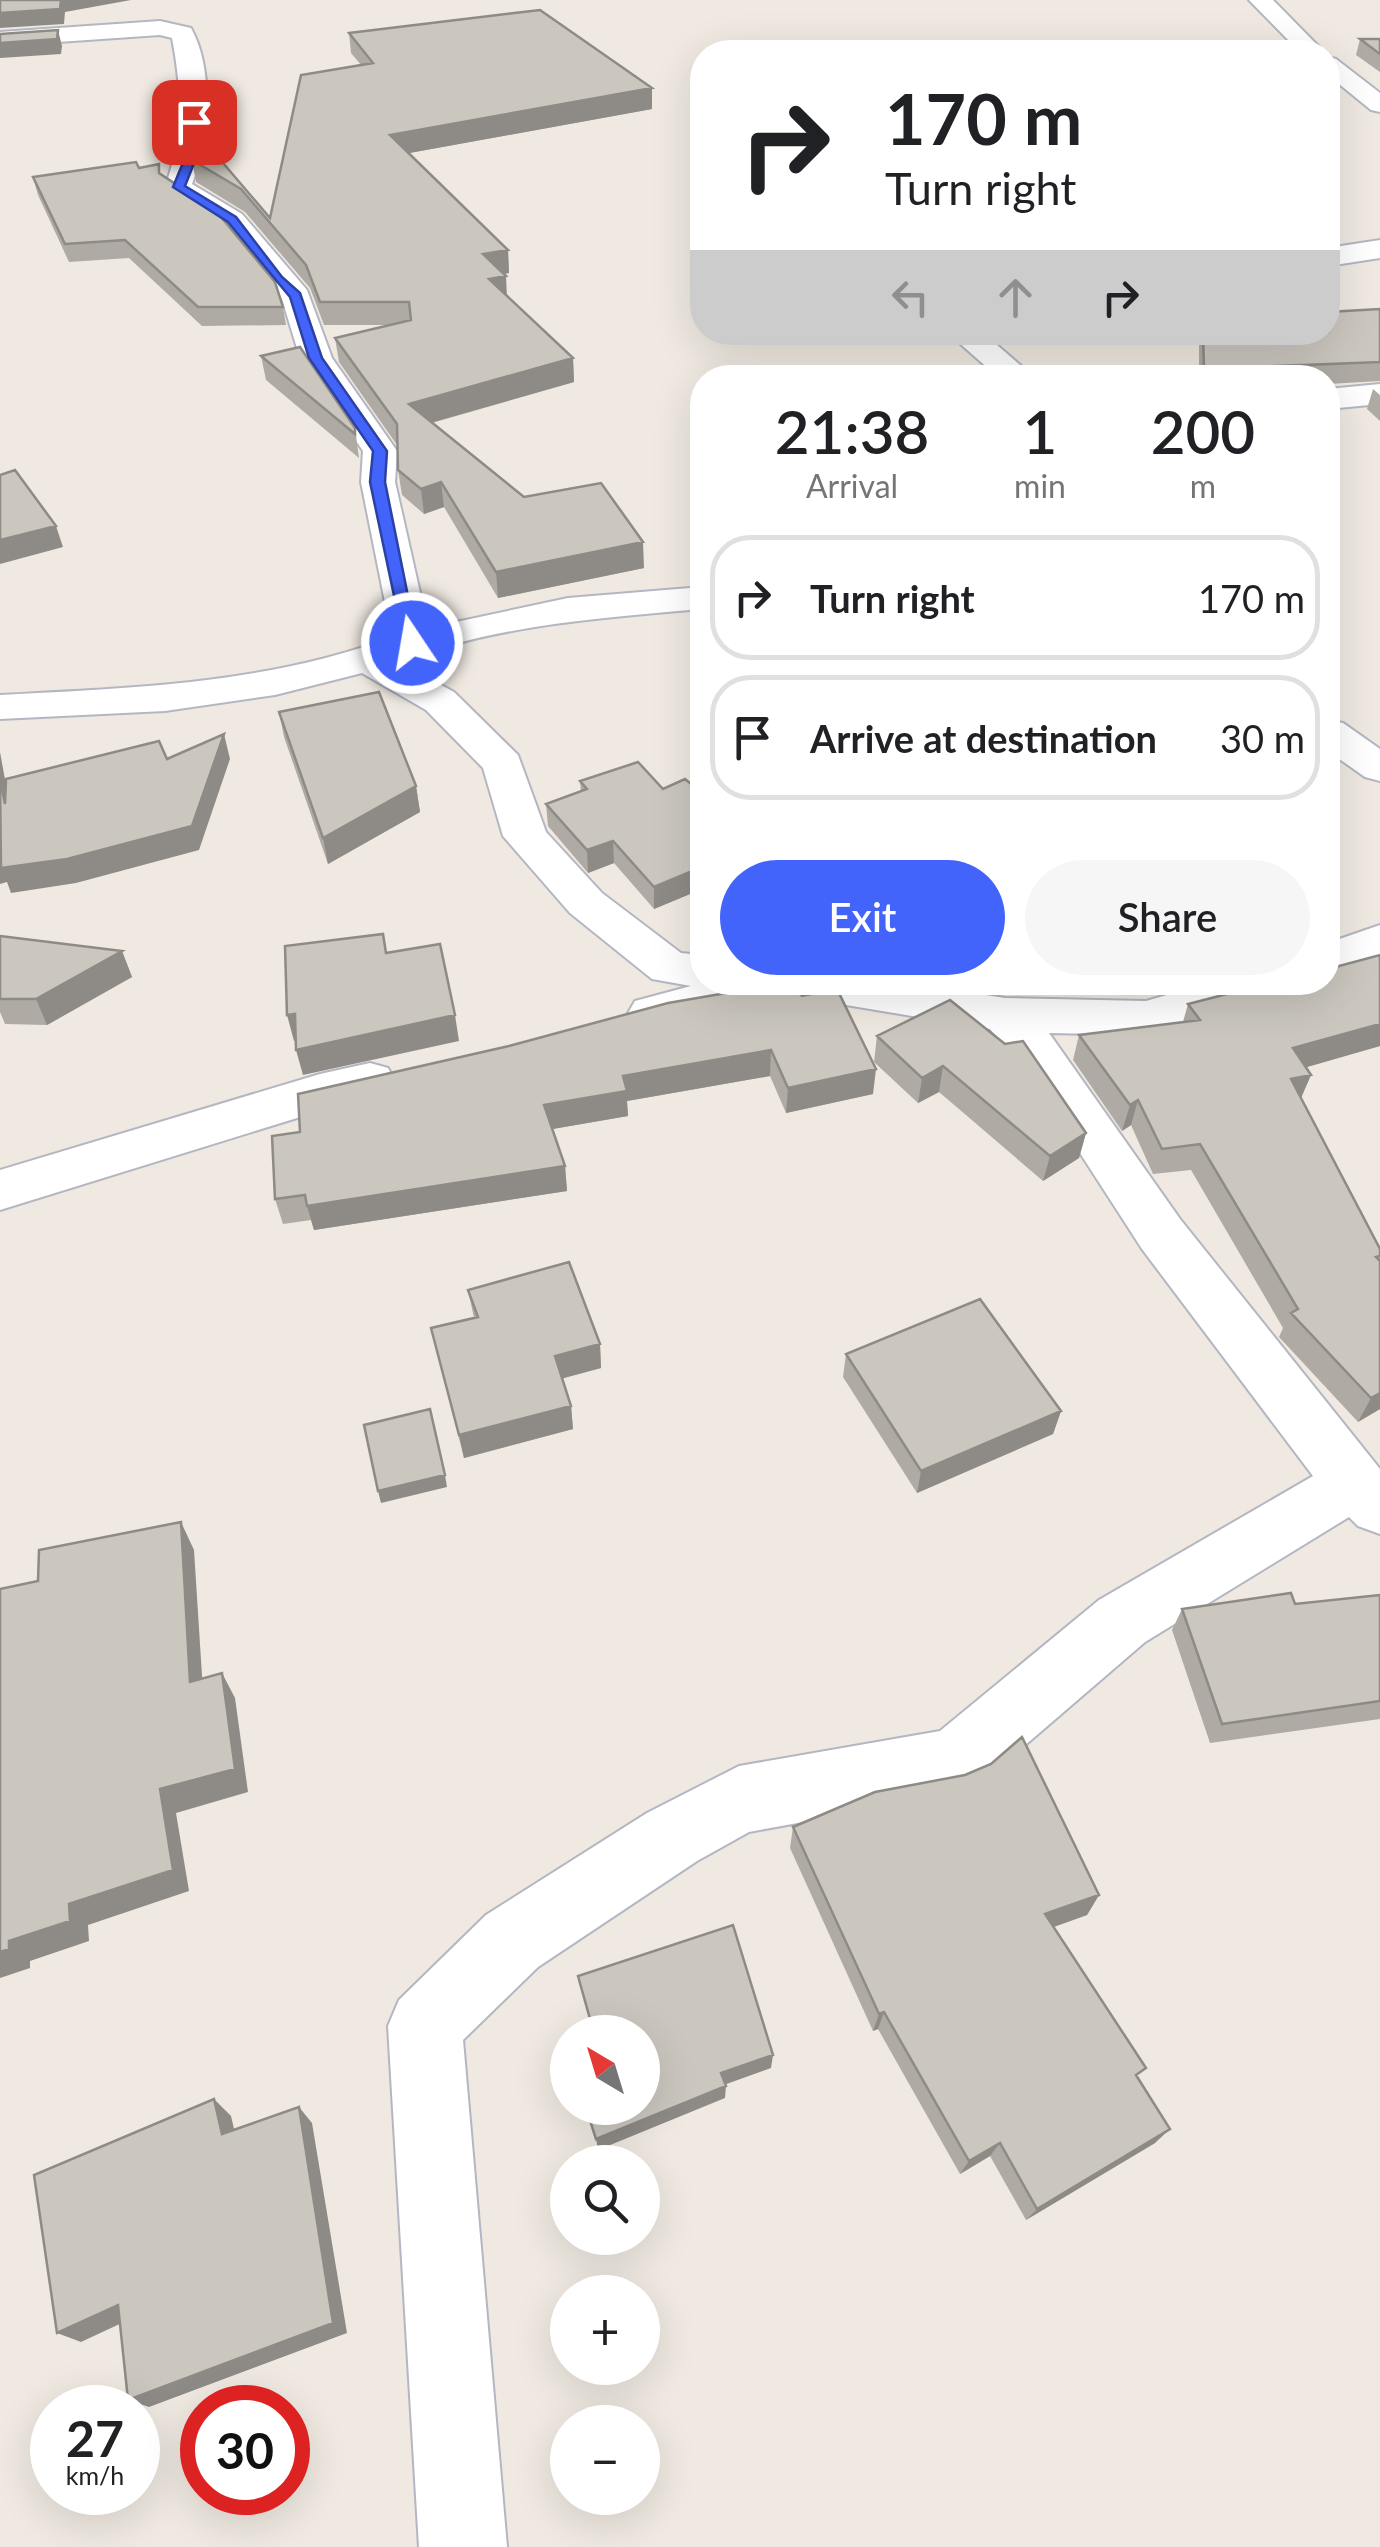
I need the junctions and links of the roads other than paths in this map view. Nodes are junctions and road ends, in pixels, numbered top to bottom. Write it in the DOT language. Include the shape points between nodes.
graph roads {
  1 [pos="1260,0"];
  2 [pos="0,40"];
  3 [pos="1302,40"];
  4 [pos="1340,74"];
  5 [pos="1380,106"];
  6 [pos="1380,249"];
  7 [pos="1340,255"];
  8 [pos="978,345"];
  9 [pos="1003,365"];
  10 [pos="1380,394"];
  11 [pos="1340,399"];
  12 [pos="690,599"];
  13 [pos="412,643"];
  14 [pos="367,660"];
  15 [pos="0,707"];
  16 [pos="1340,740"];
  17 [pos="1380,768"];
  18 [pos="1380,940"];
  19 [pos="1340,956"];
  20 [pos="690,970"];
  21 [pos="717,995"];
  22 [pos="880,995"];
  23 [pos="1225,995"];
  24 [pos="1005,1014"];
  25 [pos="602,1026"];
  26 [pos="415,1072"];
  27 [pos="0,1190"];
  28 [pos="1367,1495"];
  29 [pos="463,2547"];
  1 -- 3 [label="street"];
  2 -- 13 [label="street" via="160,28 183,34 194,148 178,187 232,220 296,296 316,358 380,451 378,482"];
  4 -- 5 [label="street"];
  6 -- 7 [label="street"];
  8 -- 9 [label="street"];
  10 -- 11 [label="street"];
  12 -- 13 [label="street" via="568,609"];
  13 -- 14 [label="street"];
  14 -- 15 [label="street" via="276,683 166,699"];
  14 -- 20 [label="street" via="440,701 502,764 525,836 586,903 670,968"];
  16 -- 17 [label="street"];
  18 -- 19 [label="street"];
  21 -- 25 [label="street"];
  22 -- 24 [label="street"];
  23 -- 24 [label="street" via="1146,1018"];
  24 -- 28 [label="street" via="1048,1062 1161,1234"];
  26 -- 27 [label="street" via="320,1092"];
  28 -- 29 [label="street" via="1122,1621 956,1761 739,1800 672,1837 512,1940 424,2026"];
}
